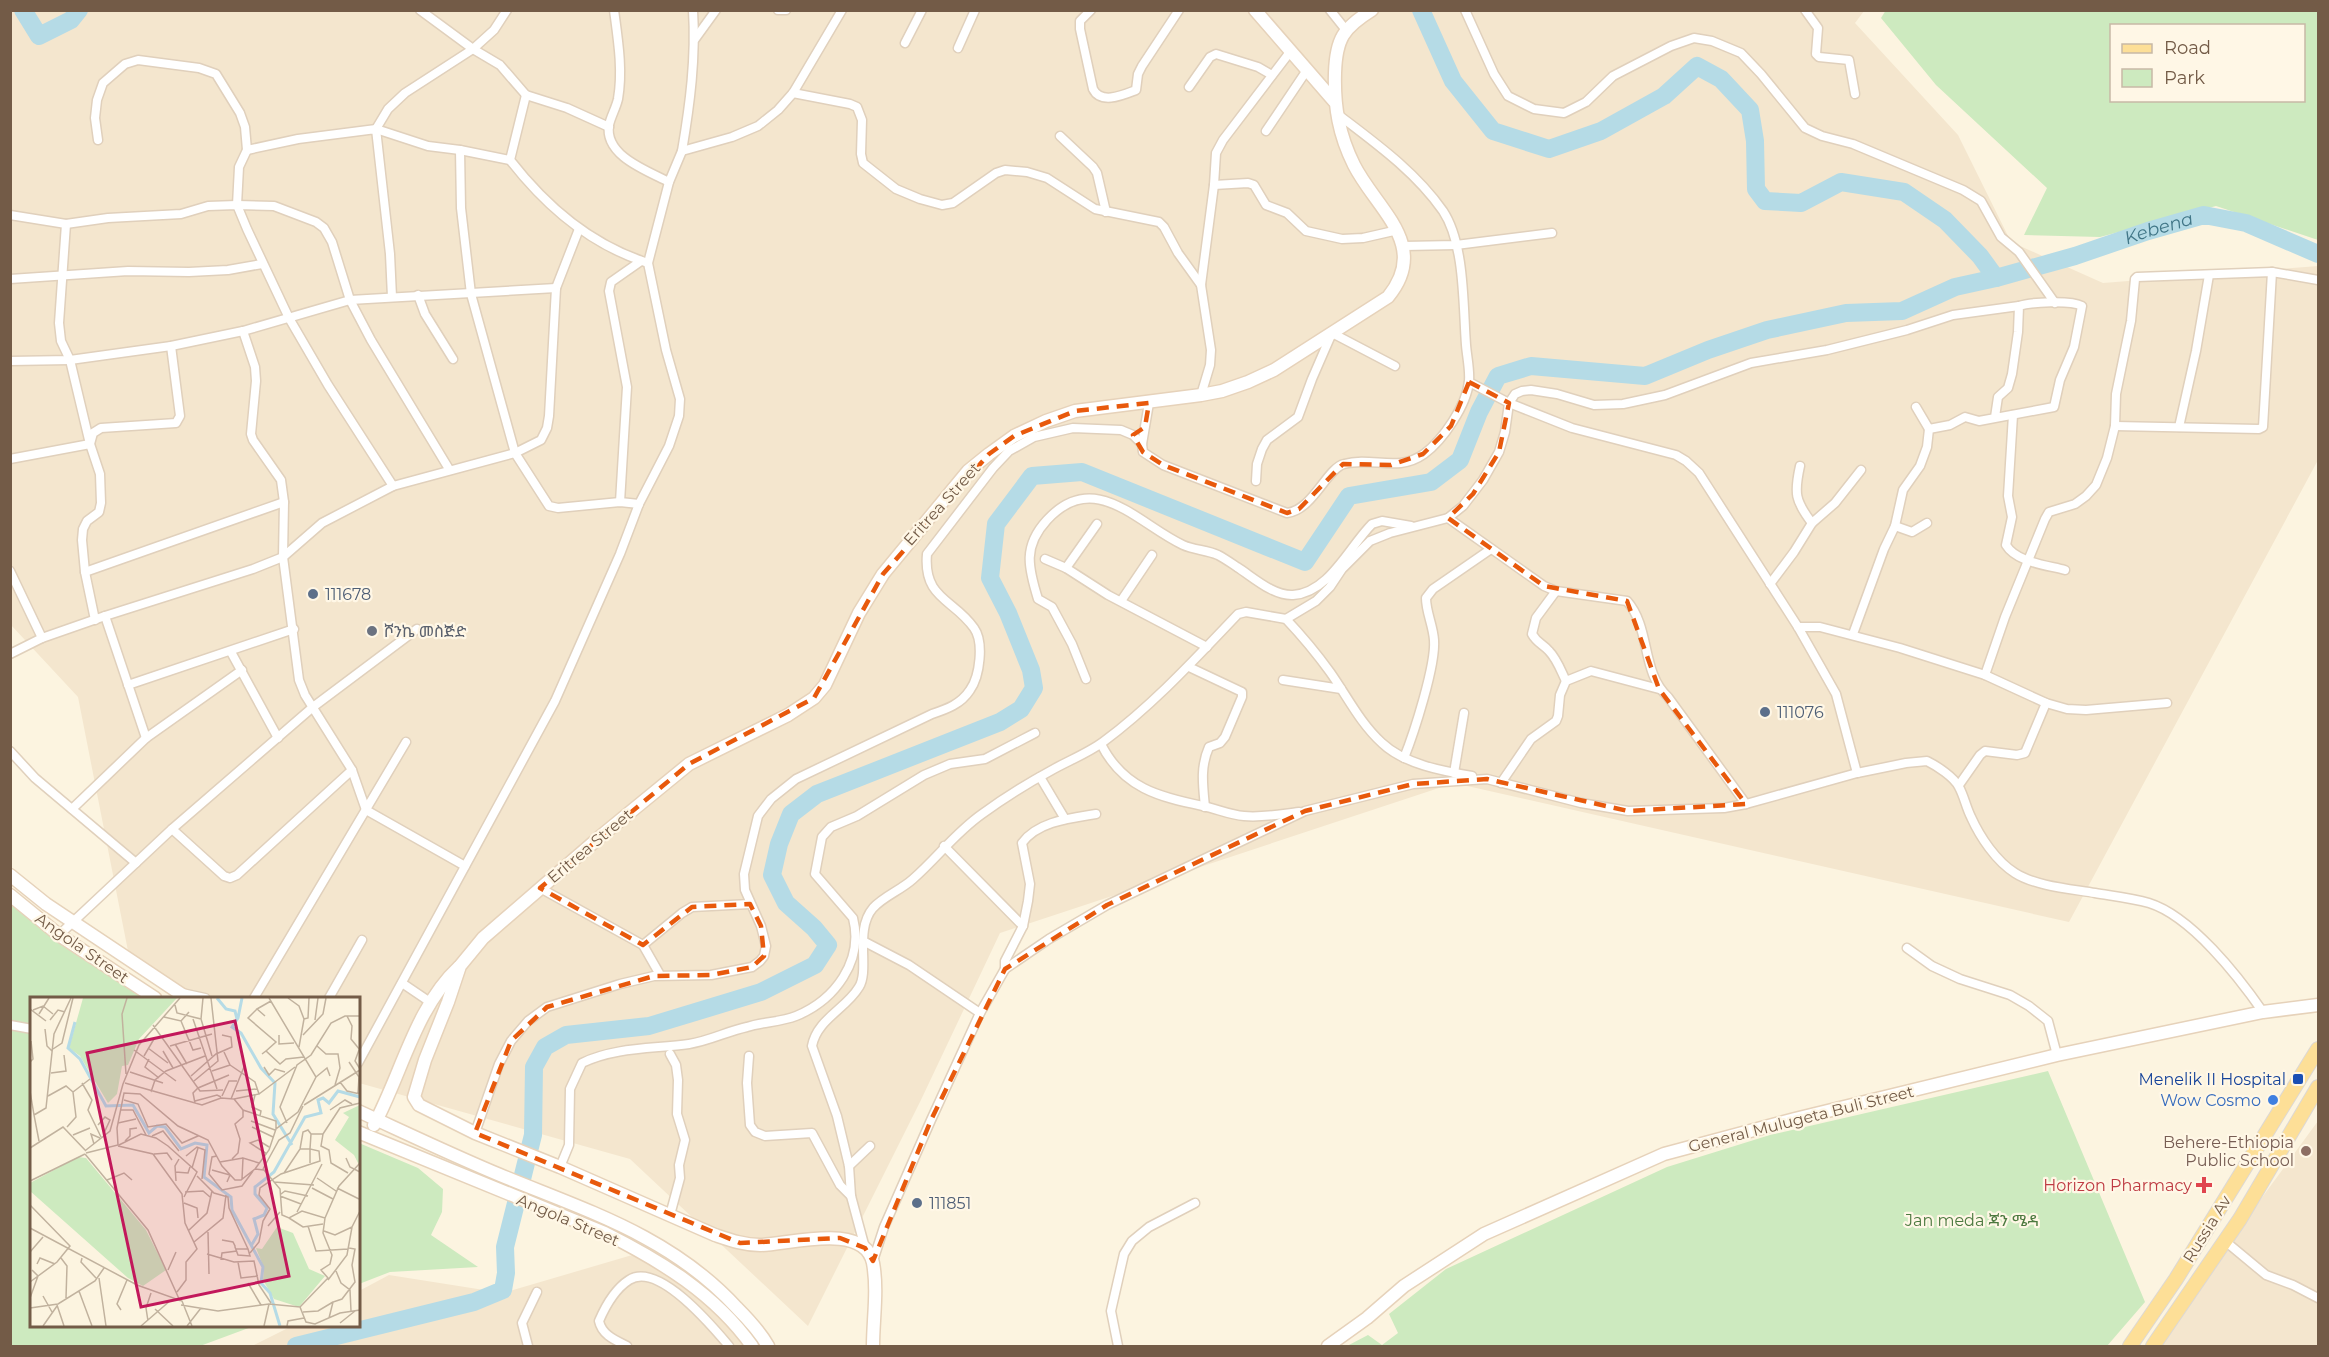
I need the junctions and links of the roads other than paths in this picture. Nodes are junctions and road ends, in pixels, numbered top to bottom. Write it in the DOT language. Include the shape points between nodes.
graph roads {
  1 [pos="420,10"];
  2 [pos="507,10"];
  3 [pos="614,10"];
  4 [pos="693,10"];
  5 [pos="716,10"];
  6 [pos="778,10"];
  7 [pos="786,10"];
  8 [pos="842,10"];
  9 [pos="922,10"];
  10 [pos="975,10"];
  11 [pos="1090,10"];
  12 [pos="1179,10"];
  13 [pos="1255,10"];
  14 [pos="1330,10"];
  15 [pos="1372,10"];
  16 [pos="1465,10"];
  17 [pos="1805,10"];
  18 [pos="1346,30"];
  19 [pos="695,40"];
  20 [pos="905,43"];
  21 [pos="958,48"];
  22 [pos="473,49"];
  23 [pos="1290,52"];
  24 [pos="1307,70"];
  25 [pos="1272,75"];
  26 [pos="1189,87"];
  27 [pos="793,93"];
  28 [pos="1855,94"];
  29 [pos="526,95"];
  30 [pos="1335,107"];
  31 [pos="609,127"];
  32 [pos="376,129"];
  33 [pos="1266,131"];
  34 [pos="1060,136"];
  35 [pos="98,140"];
  36 [pos="247,150"];
  37 [pos="460,150"];
  38 [pos="682,151"];
  39 [pos="510,160"];
  40 [pos="669,182"];
  41 [pos="1214,185"];
  42 [pos="237,205"];
  43 [pos="1106,212"];
  44 [pos="10,215"];
  45 [pos="66,224"];
  46 [pos="579,229"];
  47 [pos="1398,230"];
  48 [pos="1552,233"];
  49 [pos="1456,245"];
  50 [pos="1404,246"];
  51 [pos="645,262"];
  52 [pos="261,264"];
  53 [pos="2272,272"];
  54 [pos="2209,276"];
  55 [pos="61,277"];
  56 [pos="10,279"];
  57 [pos="2319,280"];
  58 [pos="1201,285"];
  59 [pos="556,288"];
  60 [pos="471,294"];
  61 [pos="418,295"];
  62 [pos="392,297"];
  63 [pos="350,300"];
  64 [pos="2055,303"];
  65 [pos="2019,306"];
  66 [pos="290,318"];
  67 [pos="243,331"];
  68 [pos="1332,333"];
  69 [pos="171,346"];
  70 [pos="453,359"];
  71 [pos="70,360"];
  72 [pos="10,362"];
  73 [pos="1395,366"];
  74 [pos="1472,384"];
  75 [pos="1201,395"];
  76 [pos="1149,403"];
  77 [pos="1509,403"];
  78 [pos="1916,407"];
  79 [pos="2013,415"];
  80 [pos="1995,417"];
  81 [pos="2115,426"];
  82 [pos="2179,427"];
  83 [pos="1145,428"];
  84 [pos="1929,429"];
  85 [pos="1132,435"];
  86 [pos="90,444"];
  87 [pos="1142,444"];
  88 [pos="515,453"];
  89 [pos="10,459"];
  90 [pos="1800,466"];
  91 [pos="449,469"];
  92 [pos="1861,470"];
  93 [pos="1256,481"];
  94 [pos="393,486"];
  95 [pos="284,502"];
  96 [pos="620,502"];
  97 [pos="639,504"];
  98 [pos="1448,518"];
  99 [pos="1812,523"];
  100 [pos="1927,523"];
  101 [pos="1097,524"];
  102 [pos="1895,526"];
  103 [pos="1417,527"];
  104 [pos="1491,549"];
  105 [pos="1152,555"];
  106 [pos="283,557"];
  107 [pos="1045,559"];
  108 [pos="2029,561"];
  109 [pos="1066,568"];
  110 [pos="2065,570"];
  111 [pos="10,571"];
  112 [pos="85,572"];
  113 [pos="1770,584"];
  114 [pos="1556,591"];
  115 [pos="1121,601"];
  116 [pos="105,616"];
  117 [pos="1286,619"];
  118 [pos="95,620"];
  119 [pos="1798,627"];
  120 [pos="294,629"];
  121 [pos="417,629"];
  122 [pos="1853,634"];
  123 [pos="42,638"];
  124 [pos="1207,647"];
  125 [pos="231,652"];
  126 [pos="10,654"];
  127 [pos="1189,667"];
  128 [pos="242,670"];
  129 [pos="1985,675"];
  130 [pos="1086,679"];
  131 [pos="1283,680"];
  132 [pos="1566,681"];
  133 [pos="128,685"];
  134 [pos="1341,689"];
  135 [pos="1659,689"];
  136 [pos="2046,703"];
  137 [pos="2167,703"];
  138 [pos="314,707"];
  139 [pos="1464,713"];
  140 [pos="1035,733"];
  141 [pos="146,738"];
  142 [pos="278,738"];
  143 [pos="406,742"];
  144 [pos="1101,744"];
  145 [pos="10,751"];
  146 [pos="1404,758"];
  147 [pos="352,770"];
  148 [pos="1454,773"];
  149 [pos="1857,773"];
  150 [pos="1040,777"];
  151 [pos="1487,779"];
  152 [pos="1501,783"];
  153 [pos="1959,785"];
  154 [pos="1746,804"];
  155 [pos="1205,807"];
  156 [pos="72,809"];
  157 [pos="366,810"];
  158 [pos="1305,811"];
  159 [pos="1096,814"];
  160 [pos="1065,819"];
  161 [pos="172,829"];
  162 [pos="944,846"];
  163 [pos="136,863"];
  164 [pos="465,866"];
  165 [pos="10,874"];
  166 [pos="540,888"];
  167 [pos="10,895"];
  168 [pos="750,904"];
  169 [pos="71,921"];
  170 [pos="1023,926"];
  171 [pos="59,935"];
  172 [pos="362,940"];
  173 [pos="862,942"];
  174 [pos="643,945"];
  175 [pos="1907,948"];
  176 [pos="460,966"];
  177 [pos="1005,969"];
  178 [pos="659,973"];
  179 [pos="402,983"];
  180 [pos="181,995"];
  181 [pos="152,997"];
  182 [pos="255,997"];
  183 [pos="330,997"];
  184 [pos="430,1002"];
  185 [pos="2319,1005"];
  186 [pos="2263,1012"];
  187 [pos="980,1013"];
  188 [pos="10,1025"];
  189 [pos="30,1029"];
  190 [pos="2319,1049"];
  191 [pos="670,1054"];
  192 [pos="2057,1055"];
  193 [pos="749,1056"];
  194 [pos="360,1059"];
  195 [pos="2319,1087"];
  196 [pos="360,1112"];
  197 [pos="377,1120"];
  198 [pos="475,1133"];
  199 [pos="364,1134"];
  200 [pos="870,1146"];
  201 [pos="849,1166"];
  202 [pos="560,1167"];
  203 [pos="851,1196"];
  204 [pos="1195,1203"];
  205 [pos="2221,1207"];
  206 [pos="670,1215"];
  207 [pos="2240,1219"];
  208 [pos="2225,1241"];
  209 [pos="865,1248"];
  210 [pos="873,1261"];
  211 [pos="537,1292"];
  212 [pos="2319,1298"];
  213 [pos="528,1347"];
  214 [pos="627,1347"];
  215 [pos="729,1347"];
  216 [pos="752,1347"];
  217 [pos="768,1347"];
  218 [pos="873,1347"];
  219 [pos="1118,1347"];
  220 [pos="1328,1347"];
  221 [pos="2130,1347"];
  222 [pos="2153,1347"];
  1 -- 22 [label="street"];
  2 -- 22 [label="street" via="494,30"];
  3 -- 31 [label="street" via="620,58 618,100"];
  4 -- 19 [label="street"];
  5 -- 19 [label="street"];
  6 -- 7 [label="street"];
  8 -- 27 [label="street"];
  9 -- 20 [label="street"];
  10 -- 21 [label="street"];
  11 -- 12 [label="street" via="1080,21 1080,29 1093,89 1102,98 1136,90 1142,66"];
  13 -- 23 [label="main road"];
  14 -- 18 [label="street"];
  15 -- 18 [label="main road"];
  16 -- 64 [label="street" via="1508,96 1534,109 1564,113 1586,102 1613,76 1694,38 1741,53 1805,128 1853,144 1981,201 2001,237 2019,252"];
  17 -- 28 [label="street" via="1818,28 1816,54 1849,60"];
  18 -- 30 [label="main road, Eritrea Street" via="1335,53"];
  19 -- 38 [label="street"];
  22 -- 29 [label="street" via="500,64"];
  22 -- 32 [label="street" via="405,93 388,109"];
  23 -- 24 [label="main road"];
  23 -- 25 [label="street"];
  24 -- 30 [label="main road"];
  24 -- 33 [label="street"];
  25 -- 26 [label="street" via="1216,54"];
  25 -- 41 [label="street" via="1216,153"];
  27 -- 38 [label="street" via="758,126"];
  27 -- 43 [label="street" via="857,107 862,120 864,163 896,189 920,199 942,205 953,203 1005,170 1038,174"];
  29 -- 31 [label="street"];
  29 -- 39 [label="street"];
  30 -- 47 [label="main road, Eritrea Street" via="1355,167"];
  30 -- 49 [label="street" via="1434,199 1445,214"];
  31 -- 40 [label="street" via="619,154"];
  32 -- 36 [label="street"];
  32 -- 37 [label="street" via="428,147"];
  32 -- 62 [label="street"];
  34 -- 43 [label="street" via="1097,173"];
  35 -- 36 [label="street" via="95,118 103,83 125,64 138,60 216,74 240,112"];
  36 -- 42 [label="street" via="239,167"];
  37 -- 39 [label="street"];
  37 -- 60 [label="street" via="461,208"];
  38 -- 40 [label="street"];
  39 -- 46 [label="street" via="526,181"];
  40 -- 51 [label="street"];
  41 -- 47 [label="street" via="1254,185 1266,205 1287,213 1306,231 1324,236 1363,238"];
  41 -- 58 [label="street"];
  42 -- 45 [label="street"];
  42 -- 52 [label="street"];
  42 -- 63 [label="street" via="273,206 324,228"];
  43 -- 58 [label="street" via="1159,222"];
  44 -- 45 [label="street"];
  45 -- 55 [label="street"];
  46 -- 51 [label="street"];
  46 -- 59 [label="street"];
  47 -- 50 [label="main road, Eritrea Street"];
  48 -- 49 [label="street"];
  49 -- 50 [label="street"];
  49 -- 74 [label="street"];
  50 -- 68 [label="main road, Eritrea Street" via="1403,271 1397,287"];
  51 -- 96 [label="street" via="611,282 609,291 627,387"];
  51 -- 97 [label="street" via="680,399 669,446"];
  52 -- 55 [label="street" via="228,270"];
  52 -- 66 [label="street"];
  53 -- 54 [label="street"];
  53 -- 57 [label="street"];
  53 -- 82 [label="street" via="2264,427"];
  54 -- 81 [label="street" via="2135,279 2116,394"];
  54 -- 82 [label="street"];
  55 -- 56 [label="street"];
  55 -- 71 [label="street" via="59,323 61,341"];
  58 -- 75 [label="street" via="1211,350"];
  59 -- 60 [label="street"];
  59 -- 88 [label="street" via="547,428 541,440"];
  60 -- 61 [label="street"];
  60 -- 88 [label="street"];
  61 -- 62 [label="street"];
  61 -- 70 [label="street"];
  62 -- 63 [label="street"];
  63 -- 66 [label="street"];
  63 -- 91 [label="street"];
  64 -- 65 [label="street"];
  64 -- 79 [label="street" via="2078,304 2083,312 2056,403 2049,409"];
  65 -- 77 [label="street" via="1953,315 1861,341 1751,363 1665,395 1623,404 1594,405 1531,390 1515,394"];
  65 -- 80 [label="street" via="2012,374 2008,388 1998,397"];
  66 -- 67 [label="street"];
  66 -- 94 [label="street"];
  67 -- 69 [label="street"];
  67 -- 95 [label="street" via="255,367 251,434 281,480"];
  68 -- 73 [label="street"];
  68 -- 75 [label="main road, Eritrea Street" via="1274,370 1222,391"];
  68 -- 93 [label="street" via="1298,417 1267,440 1262,449"];
  69 -- 71 [label="street"];
  69 -- 86 [label="street" via="179,420 101,429 93,433"];
  71 -- 72 [label="street"];
  71 -- 86 [label="street"];
  74 -- 77 [label="street"];
  74 -- 87 [label="street" via="1451,426 1423,454 1391,465 1343,464 1294,512 1287,513 1163,465 1143,452"];
  75 -- 76 [label="main road, Eritrea Street"];
  76 -- 83 [label="street"];
  76 -- 166 [label="main road, Eritrea Street" via="1075,411 1014,436 989,454 968,471 882,574 825,685 814,698 789,715 689,764"];
  77 -- 98 [label="street" via="1499,452 1473,494"];
  77 -- 113 [label="street" via="1572,428 1686,461 1699,473"];
  78 -- 84 [label="street"];
  79 -- 80 [label="street"];
  79 -- 108 [label="street" via="2008,496 2012,517 2006,544 2013,553"];
  80 -- 84 [label="street" via="1979,421 1965,417"];
  81 -- 82 [label="street"];
  81 -- 108 [label="street" via="2096,485 2074,504 2049,512"];
  83 -- 85 [label="street"];
  83 -- 87 [label="street"];
  84 -- 102 [label="street" via="1920,466 1903,490"];
  85 -- 87 [label="street"];
  85 -- 168 [label="street" via="1121,430 1073,428 1034,437 1009,451 993,468 927,555 926,565 933,590 975,629 981,652 971,690 952,708 815,769 771,799 758,816 744,874"];
  86 -- 89 [label="street"];
  86 -- 112 [label="street" via="100,474 101,503 99,512 83,529"];
  88 -- 91 [label="street"];
  88 -- 96 [label="street" via="549,506"];
  90 -- 99 [label="street" via="1796,498"];
  91 -- 94 [label="street"];
  92 -- 99 [label="street" via="1835,503"];
  94 -- 106 [label="street" via="322,523"];
  95 -- 106 [label="street"];
  95 -- 112 [label="street"];
  96 -- 97 [label="street"];
  97 -- 164 [label="street" via="555,701"];
  98 -- 103 [label="street"];
  98 -- 104 [label="street"];
  99 -- 113 [label="street"];
  100 -- 102 [label="street" via="1912,532"];
  101 -- 109 [label="street"];
  102 -- 122 [label="street"];
  103 -- 117 [label="street" via="1370,541 1316,601"];
  103 -- 130 [label="street" via="1382,521 1372,524 1323,583 1312,591 1293,595 1278,593 1216,554 1185,546 1114,503 1090,497 1072,500 1036,531 1030,546 1029,567 1038,599 1052,607"];
  104 -- 114 [label="street"];
  104 -- 146 [label="street" via="1426,598 1434,640 1432,656"];
  105 -- 115 [label="street"];
  106 -- 116 [label="street"];
  106 -- 120 [label="street"];
  107 -- 109 [label="street"];
  108 -- 110 [label="street"];
  108 -- 129 [label="street" via="2004,617"];
  109 -- 115 [label="street"];
  111 -- 123 [label="street"];
  112 -- 118 [label="street"];
  113 -- 119 [label="street"];
  114 -- 132 [label="street" via="1536,618 1532,634 1554,657"];
  114 -- 135 [label="street" via="1627,601 1643,636"];
  115 -- 124 [label="street"];
  116 -- 118 [label="street"];
  116 -- 133 [label="street"];
  117 -- 124 [label="street" via="1238,614"];
  117 -- 134 [label="street"];
  118 -- 123 [label="street"];
  119 -- 122 [label="street"];
  119 -- 149 [label="street" via="1836,694"];
  120 -- 125 [label="street"];
  120 -- 138 [label="street" via="299,680"];
  121 -- 138 [label="street"];
  122 -- 129 [label="street"];
  123 -- 126 [label="street"];
  124 -- 127 [label="street"];
  125 -- 128 [label="street"];
  125 -- 133 [label="street"];
  127 -- 144 [label="street"];
  127 -- 155 [label="street" via="1242,692 1225,737 1209,747 1204,758"];
  128 -- 141 [label="street"];
  128 -- 142 [label="street"];
  129 -- 136 [label="street"];
  131 -- 134 [label="street"];
  132 -- 135 [label="street" via="1591,671"];
  132 -- 152 [label="street" via="1556,721 1530,739"];
  133 -- 141 [label="street"];
  134 -- 146 [label="street" via="1382,743"];
  135 -- 154 [label="street"];
  136 -- 137 [label="street" via="2086,710"];
  136 -- 153 [label="street" via="2025,753 1985,751"];
  138 -- 142 [label="street"];
  138 -- 147 [label="street"];
  139 -- 148 [label="street"];
  140 -- 202 [label="street" via="985,759 950,764 924,775 831,827 822,837 815,874 855,925 854,956 844,978 818,1004 795,1017 747,1026 693,1044 609,1052 582,1063 570,1089 569,1145"];
  141 -- 156 [label="street"];
  142 -- 161 [label="street"];
  143 -- 157 [label="street"];
  144 -- 150 [label="street"];
  144 -- 155 [label="street" via="1107,756 1139,787"];
  145 -- 156 [label="street"];
  146 -- 148 [label="street"];
  147 -- 157 [label="street"];
  147 -- 161 [label="street" via="230,878"];
  148 -- 151 [label="street"];
  149 -- 153 [label="street" via="1928,761"];
  149 -- 154 [label="street"];
  150 -- 160 [label="street"];
  150 -- 162 [label="street" via="982,814"];
  151 -- 152 [label="street"];
  151 -- 158 [label="street" via="1413,784"];
  152 -- 154 [label="street" via="1628,811"];
  153 -- 186 [label="street" via="1982,837 2016,874 2066,888 2150,903 2174,916 2233,972"];
  155 -- 158 [label="street" via="1263,817"];
  156 -- 163 [label="street"];
  157 -- 164 [label="street"];
  157 -- 182 [label="street"];
  158 -- 177 [label="street" via="1107,905"];
  159 -- 160 [label="street"];
  160 -- 170 [label="street" via="1039,829 1023,843 1030,884"];
  161 -- 163 [label="street"];
  162 -- 170 [label="street"];
  162 -- 173 [label="street" via="911,881 874,907 867,918"];
  163 -- 169 [label="street"];
  164 -- 179 [label="street"];
  165 -- 169 [label="main road"];
  166 -- 174 [label="street"];
  166 -- 176 [label="main road, Eritrea Street" via="483,938"];
  167 -- 171 [label="main road, Angola Street"];
  168 -- 174 [label="street" via="693,907"];
  168 -- 198 [label="street" via="766,946 764,956 752,967 711,975 654,976 620,984 547,1007 528,1021 499,1064"];
  169 -- 171 [label="street"];
  169 -- 180 [label="main road"];
  170 -- 177 [label="street" via="1005,961"];
  171 -- 181 [label="main road, Angola Street"];
  172 -- 183 [label="street"];
  173 -- 187 [label="street" via="909,965"];
  173 -- 201 [label="street" via="860,987 830,1016 812,1046 837,1116"];
  174 -- 178 [label="street"];
  175 -- 192 [label="street" via="1932,966 2029,1006 2048,1021"];
  176 -- 184 [label="main road"];
  176 -- 198 [label="main road, Eritrea Street" via="414,1097 419,1105"];
  177 -- 187 [label="street"];
  179 -- 184 [label="street"];
  179 -- 194 [label="street"];
  184 -- 197 [label="main road"];
  185 -- 186 [label="main road, General Mulugeta Buli Street"];
  186 -- 192 [label="main road, General Mulugeta Buli Street"];
  187 -- 210 [label="street" via="884,1227"];
  188 -- 189 [label="street"];
  190 -- 205 [label="main road, Russia Av"];
  191 -- 206 [label="street" via="676,1065 677,1114 685,1140"];
  192 -- 220 [label="main road, General Mulugeta Buli Street" via="1664,1154 1484,1234 1404,1286"];
  193 -- 203 [label="street" via="750,1125 755,1132 765,1136 812,1133 840,1185"];
  195 -- 207 [label="main road, Russia Av"];
  196 -- 197 [label="main road"];
  197 -- 199 [label="main road"];
  197 -- 217 [label="main road" via="668,1249 727,1296"];
  198 -- 202 [label="main road"];
  199 -- 216 [label="main road, Angola Street" via="604,1233 662,1263 717,1306"];
  200 -- 201 [label="street"];
  201 -- 203 [label="street"];
  202 -- 206 [label="main road"];
  203 -- 209 [label="street"];
  204 -- 219 [label="street" via="1149,1227 1124,1254 1111,1311"];
  205 -- 207 [label="main road"];
  205 -- 221 [label="main road, Russia Av"];
  206 -- 209 [label="main road" via="740,1243 840,1238"];
  207 -- 208 [label="main road, Russia Av"];
  208 -- 212 [label="street" via="2266,1275"];
  208 -- 222 [label="main road, Russia Av"];
  209 -- 210 [label="main road"];
  210 -- 218 [label="main road"];
  211 -- 213 [label="street" via="522,1323"];
  214 -- 215 [label="street" via="606,1334 598,1321 629,1279 640,1276 652,1278 675,1292 708,1321"];
}
